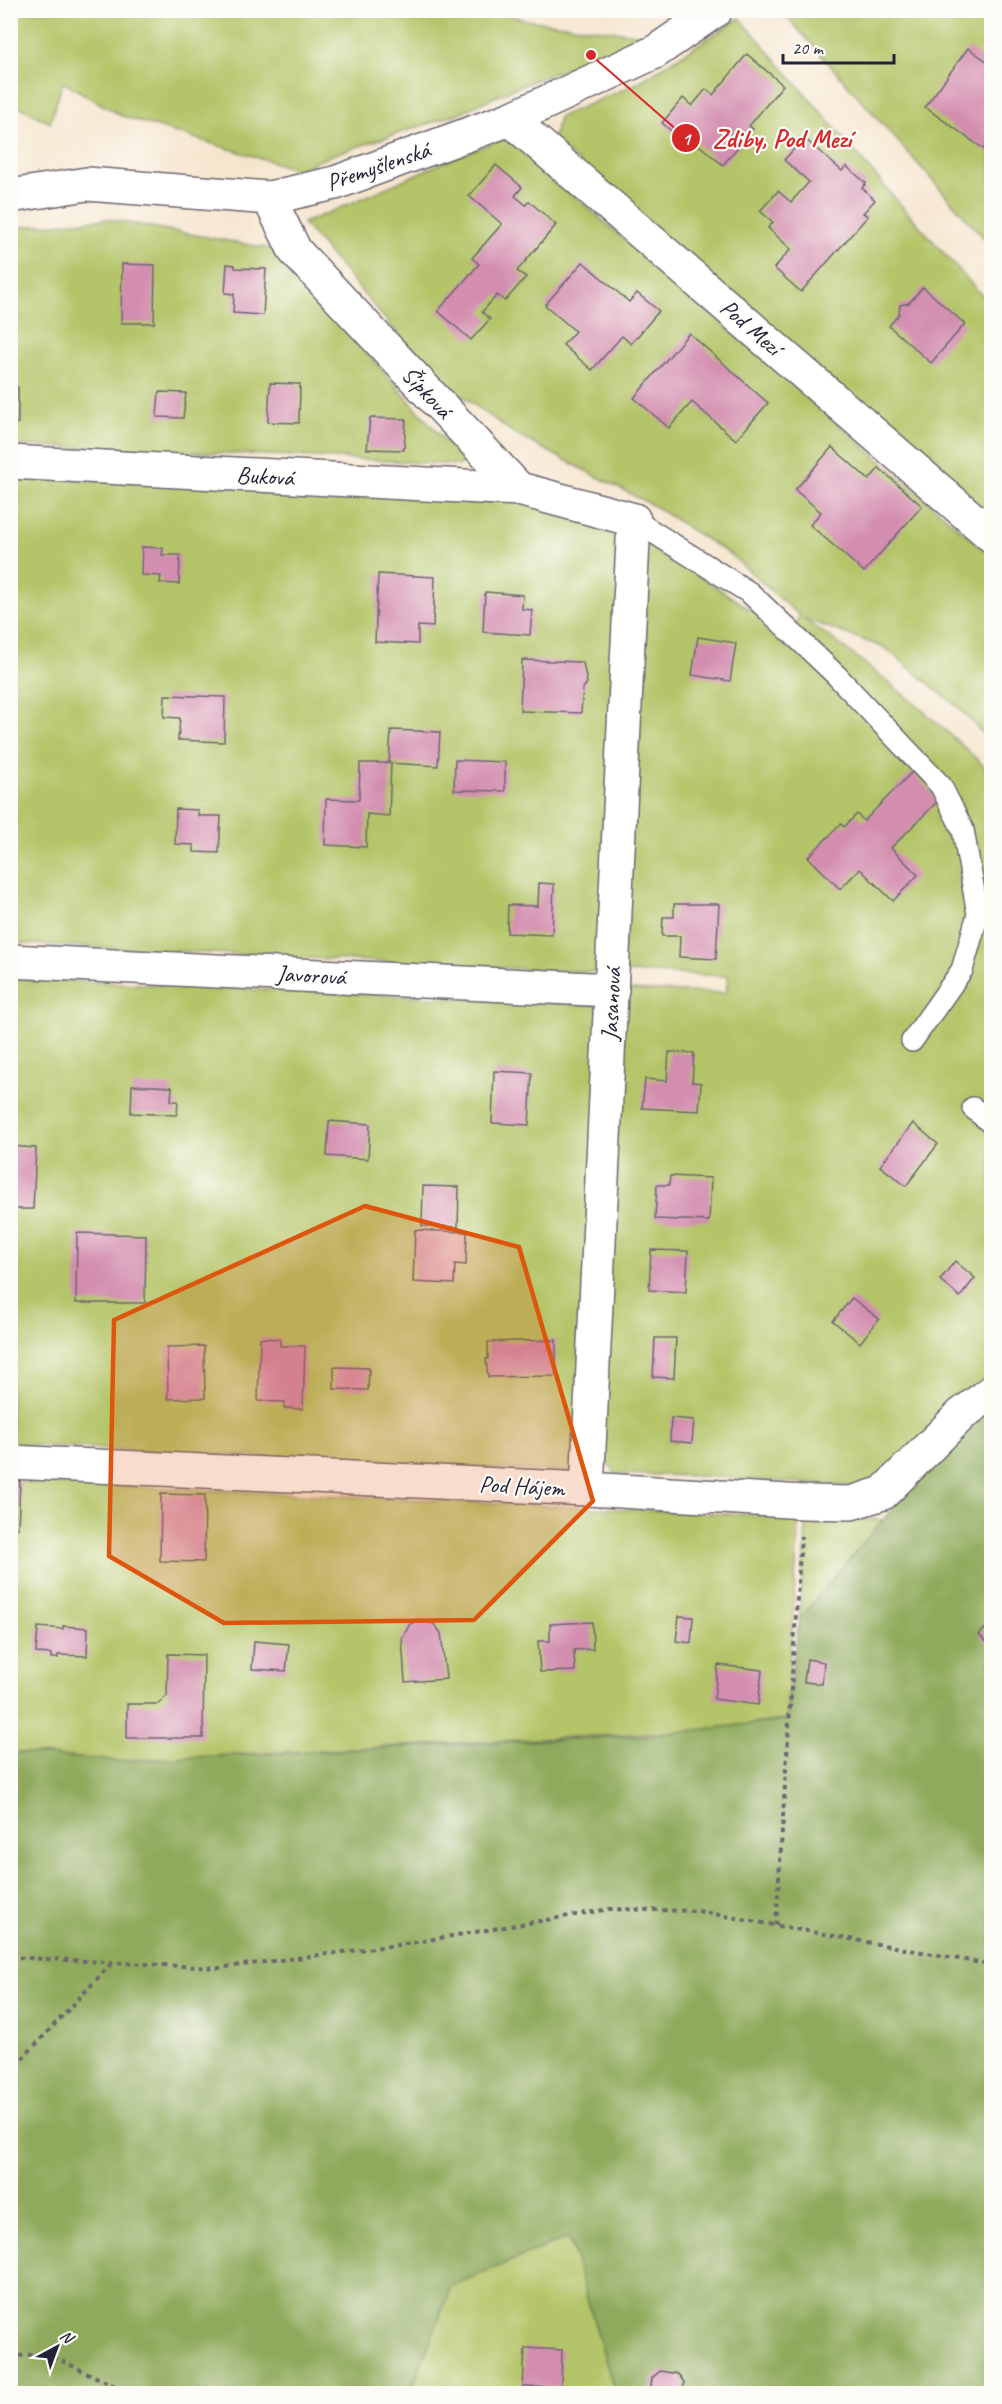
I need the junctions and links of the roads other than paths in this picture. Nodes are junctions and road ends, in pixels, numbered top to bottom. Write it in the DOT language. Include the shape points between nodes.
graph roads {
  1 [pos="716,10"];
  2 [pos="510,119"];
  3 [pos="10,196"];
  4 [pos="268,198"];
  5 [pos="10,462"];
  6 [pos="519,489"];
  7 [pos="634,520"];
  8 [pos="992,536"];
  9 [pos="10,961"];
  10 [pos="612,990"];
  11 [pos="912,1041"];
  12 [pos="973,1108"];
  13 [pos="992,1124"];
  14 [pos="992,1392"];
  15 [pos="10,1462"];
  16 [pos="587,1489"];
  1 -- 2 [label="street, Přemyšlenská" via="654,52"];
  2 -- 4 [label="street, Přemyšlenská" via="335,183"];
  2 -- 8 [label="street, Pod Mezí"];
  3 -- 4 [label="street, Přemyšlenská" via="87,184"];
  4 -- 6 [label="street, Šípková" via="295,251"];
  5 -- 6 [label="street, Buková"];
  6 -- 7 [label="street"];
  7 -- 10 [label="street, Jasanová"];
  7 -- 11 [label="lane" via="750,593 836,675 941,786 963,830 978,914 962,970"];
  9 -- 10 [label="street, Javorová"];
  10 -- 16 [label="street, Jasanová"];
  12 -- 13 [label="lane"];
  14 -- 16 [label="street, Pod Hájem" via="962,1414 883,1493 851,1503"];
  15 -- 16 [label="street, Pod Hájem"];
}
